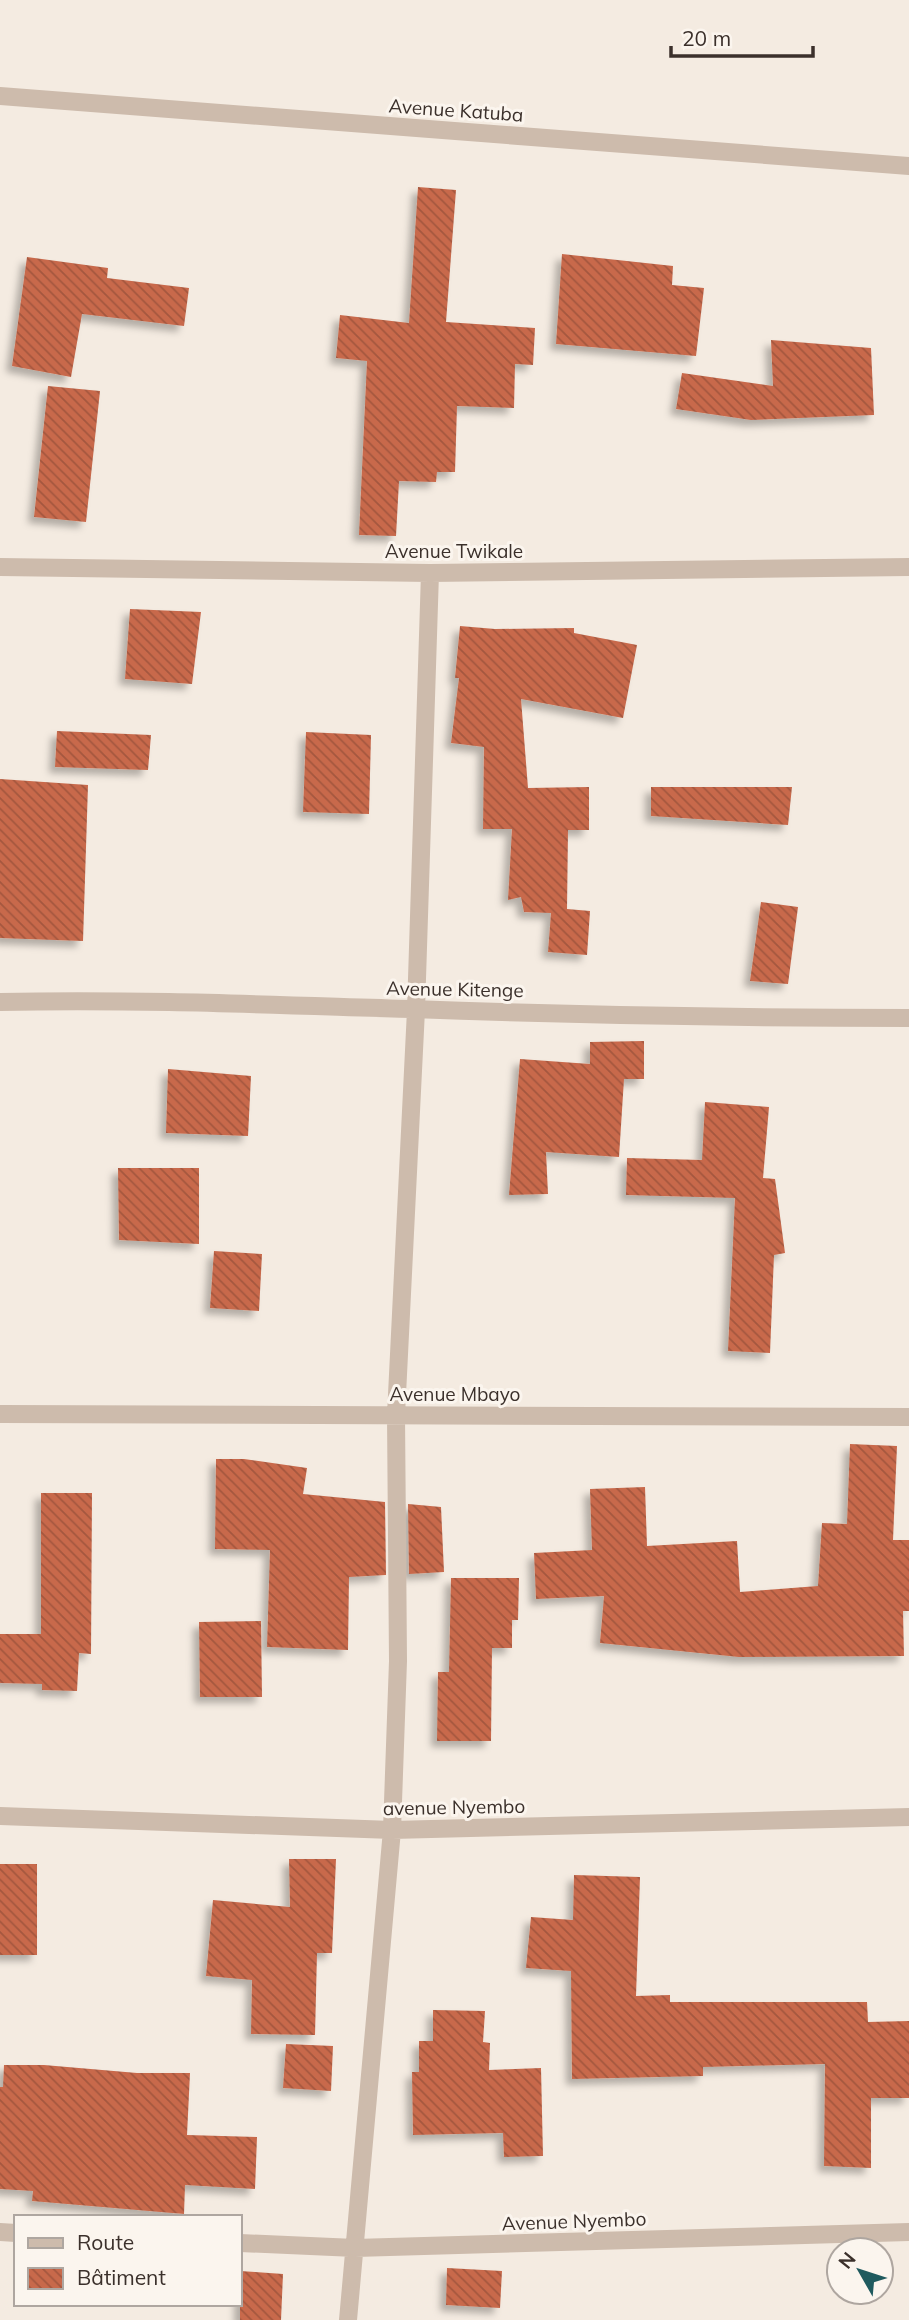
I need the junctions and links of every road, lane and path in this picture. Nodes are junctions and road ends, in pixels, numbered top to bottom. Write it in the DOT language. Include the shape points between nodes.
graph roads {
  1 [pos="0,96"];
  2 [pos="909,166"];
  3 [pos="0,567"];
  4 [pos="909,567"];
  5 [pos="430,573"];
  6 [pos="0,1002"];
  7 [pos="416,1010"];
  8 [pos="909,1018"];
  9 [pos="0,1414"];
  10 [pos="396,1415"];
  11 [pos="909,1417"];
  12 [pos="0,1816"];
  13 [pos="909,1817"];
  14 [pos="392,1830"];
  15 [pos="909,2232"];
  16 [pos="242,2243"];
  17 [pos="355,2248"];
  18 [pos="348,2320"];
  1 -- 2 [label="street, Avenue Katuba"];
  3 -- 5 [label="street, Avenue Twikale"];
  4 -- 5 [label="street, Avenue Twikale"];
  5 -- 7 [label="street"];
  6 -- 7 [label="street, Avenue Kitenge" via="118,1000"];
  7 -- 8 [label="street, Avenue Kitenge"];
  7 -- 10 [label="street"];
  9 -- 10 [label="street, Avenue Mbayo"];
  10 -- 11 [label="street, Avenue Mbayo"];
  10 -- 14 [label="street" via="398,1661"];
  12 -- 14 [label="street, avenue Nyembo"];
  13 -- 14 [label="street, avenue Nyembo"];
  14 -- 17 [label="street"];
  15 -- 17 [label="street, Avenue Nyembo"];
  16 -- 17 [label="street, Avenue Nyembo"];
  17 -- 18 [label="street"];
}
